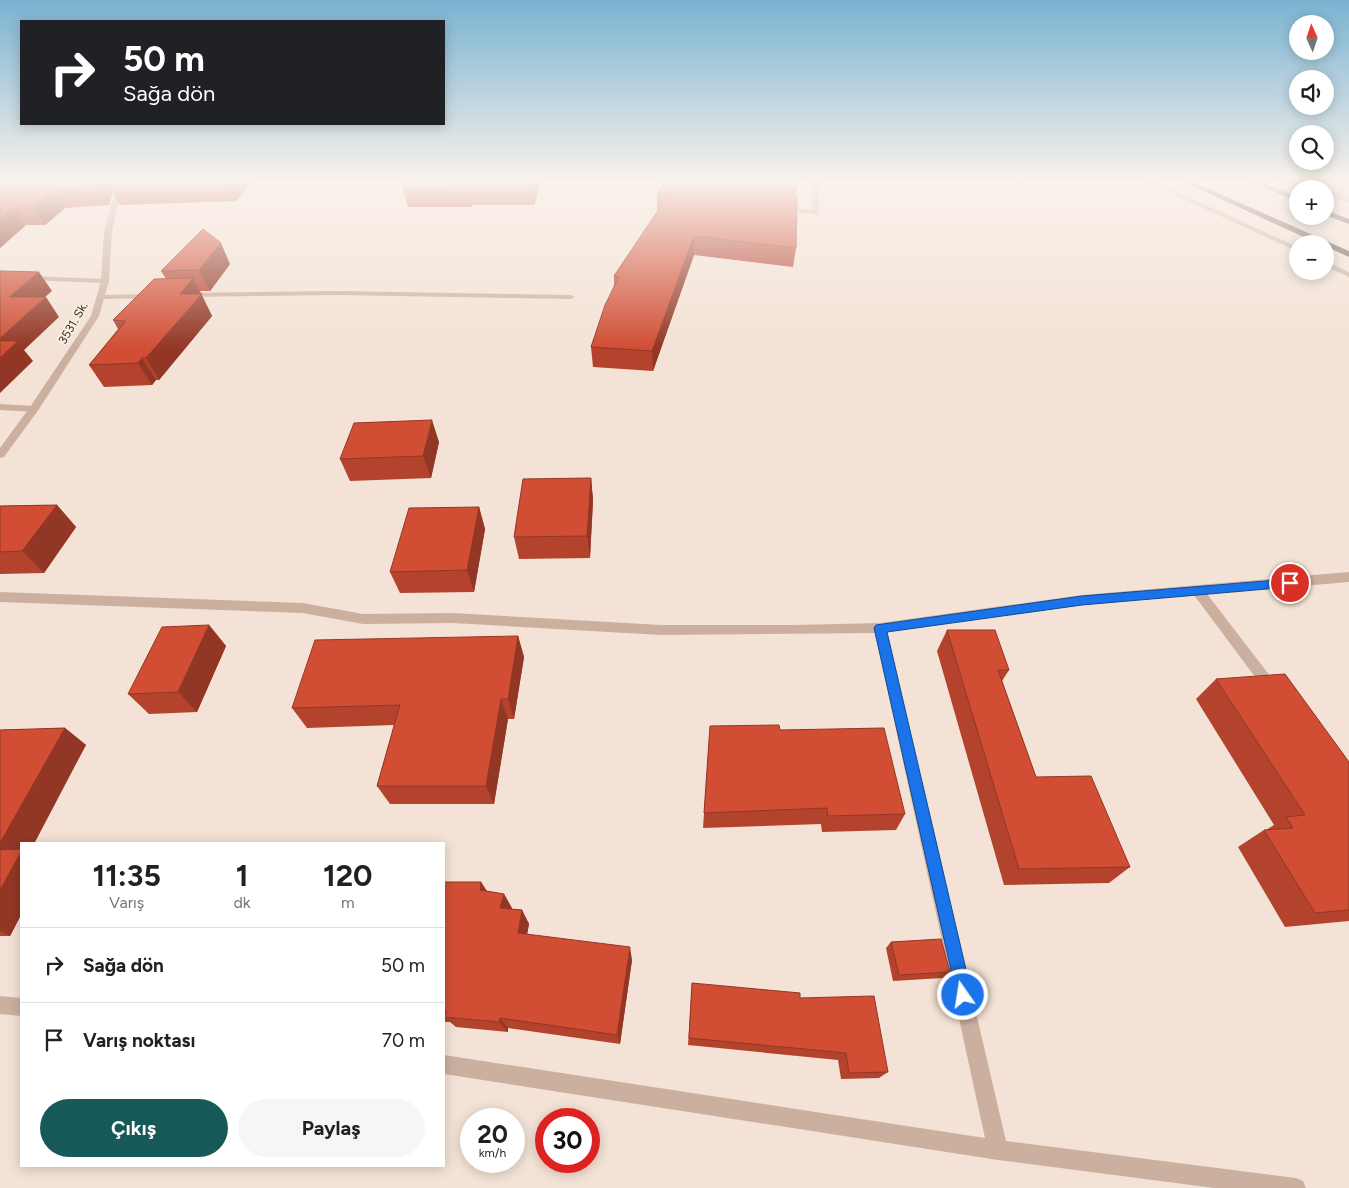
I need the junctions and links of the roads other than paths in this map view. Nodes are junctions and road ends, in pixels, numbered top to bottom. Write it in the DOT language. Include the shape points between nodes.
graph roads {
  1 [pos="108,237"];
  2 [pos="1271,237"];
  3 [pos="1312,237"];
  4 [pos="1289,246"];
  5 [pos="1349,254"];
  6 [pos="1334,268"];
  7 [pos="1349,275"];
  8 [pos="0,277"];
  9 [pos="105,281"];
  10 [pos="180,295"];
  11 [pos="160,296"];
  12 [pos="101,297"];
  13 [pos="571,297"];
  14 [pos="0,407"];
  15 [pos="34,409"];
  16 [pos="0,455"];
  17 [pos="1349,577"];
  18 [pos="1198,591"];
  19 [pos="0,598"];
  20 [pos="880,628"];
  21 [pos="1279,699"];
  22 [pos="0,1005"];
  23 [pos="20,1007"];
  24 [pos="445,1065"];
  25 [pos="998,1150"];
  26 [pos="1296,1188"];
  1 -- 9 [label="street, 3531. Sk."];
  2 -- 4 [label="street"];
  3 -- 5 [label="highway"];
  6 -- 7 [label="street"];
  8 -- 9 [label="street"];
  9 -- 12 [label="street, 3531. Sk."];
  10 -- 13 [label="street" via="338,293"];
  11 -- 12 [label="street"];
  12 -- 15 [label="street, 3531. Sk." via="95,316"];
  14 -- 15 [label="street"];
  15 -- 16 [label="street, 3531. Sk."];
  17 -- 18 [label="street"];
  18 -- 20 [label="street" via="1082,600"];
  18 -- 21 [label="street"];
  19 -- 20 [label="street" via="303,608 364,619 453,618 661,630"];
  20 -- 25 [label="street"];
  22 -- 23 [label="street"];
  24 -- 25 [label="street"];
  25 -- 26 [label="street"];
}
